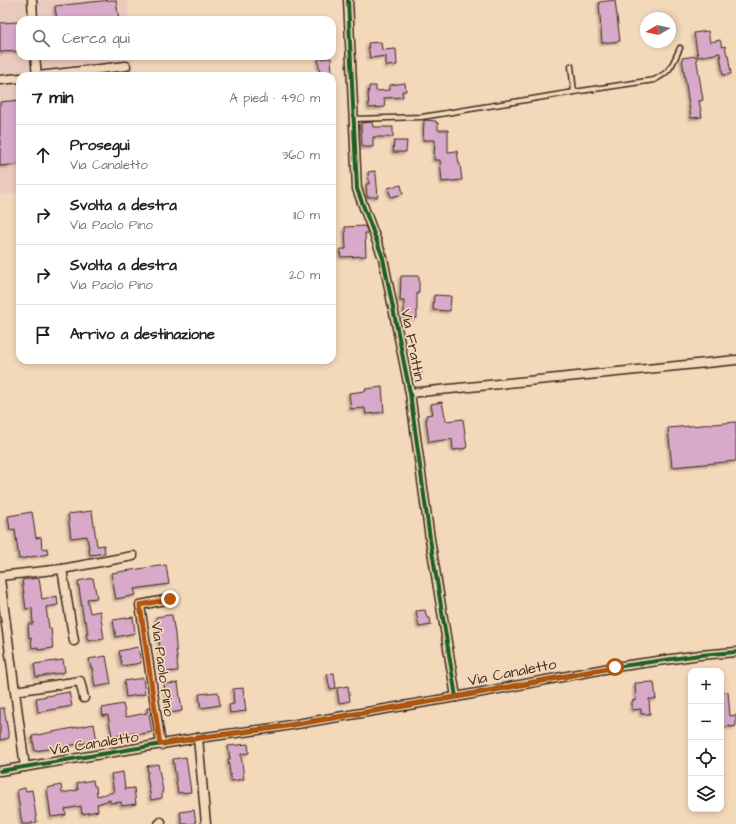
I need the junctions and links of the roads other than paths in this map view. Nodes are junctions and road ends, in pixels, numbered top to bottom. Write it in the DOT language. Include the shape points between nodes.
graph roads {
  1 [pos="32,0"];
  2 [pos="348,0"];
  3 [pos="33,16"];
  4 [pos="680,48"];
  5 [pos="35,60"];
  6 [pos="126,66"];
  7 [pos="571,66"];
  8 [pos="37,72"];
  9 [pos="73,72"];
  10 [pos="16,78"];
  11 [pos="0,80"];
  12 [pos="574,92"];
  13 [pos="354,119"];
  14 [pos="736,360"];
  15 [pos="410,393"];
  16 [pos="133,556"];
  17 [pos="62,569"];
  18 [pos="0,577"];
  19 [pos="170,599"];
  20 [pos="74,641"];
  21 [pos="736,652"];
  22 [pos="15,691"];
  23 [pos="456,697"];
  24 [pos="84,698"];
  25 [pos="198,738"];
  26 [pos="160,744"];
  27 [pos="25,766"];
  28 [pos="0,771"];
  29 [pos="206,824"];
  1 -- 3 [label="street"];
  2 -- 13 [label="street, Via Frattin"];
  4 -- 12 [label="lane" via="671,67 654,80"];
  5 -- 8 [label="street"];
  6 -- 9 [label="street"];
  7 -- 12 [label="lane"];
  10 -- 11 [label="street"];
  12 -- 13 [label="lane" via="422,117"];
  13 -- 15 [label="street, Via Frattin" via="357,189 383,258"];
  14 -- 15 [label="street, Via Frattin"];
  15 -- 23 [label="street, Via Frattin" via="430,539"];
  16 -- 17 [label="street"];
  17 -- 18 [label="street"];
  17 -- 20 [label="street"];
  18 -- 22 [label="street"];
  19 -- 26 [label="street, Via Paolo Pino" via="140,605"];
  21 -- 23 [label="street, Via Canaletto" via="615,667"];
  22 -- 24 [label="street" via="80,681"];
  22 -- 27 [label="street"];
  23 -- 25 [label="street, Via Canaletto"];
  25 -- 26 [label="street, Via Canaletto"];
  25 -- 29 [label="street"];
  26 -- 27 [label="street, Via Canaletto"];
  27 -- 28 [label="street, Via Canaletto"];
}
